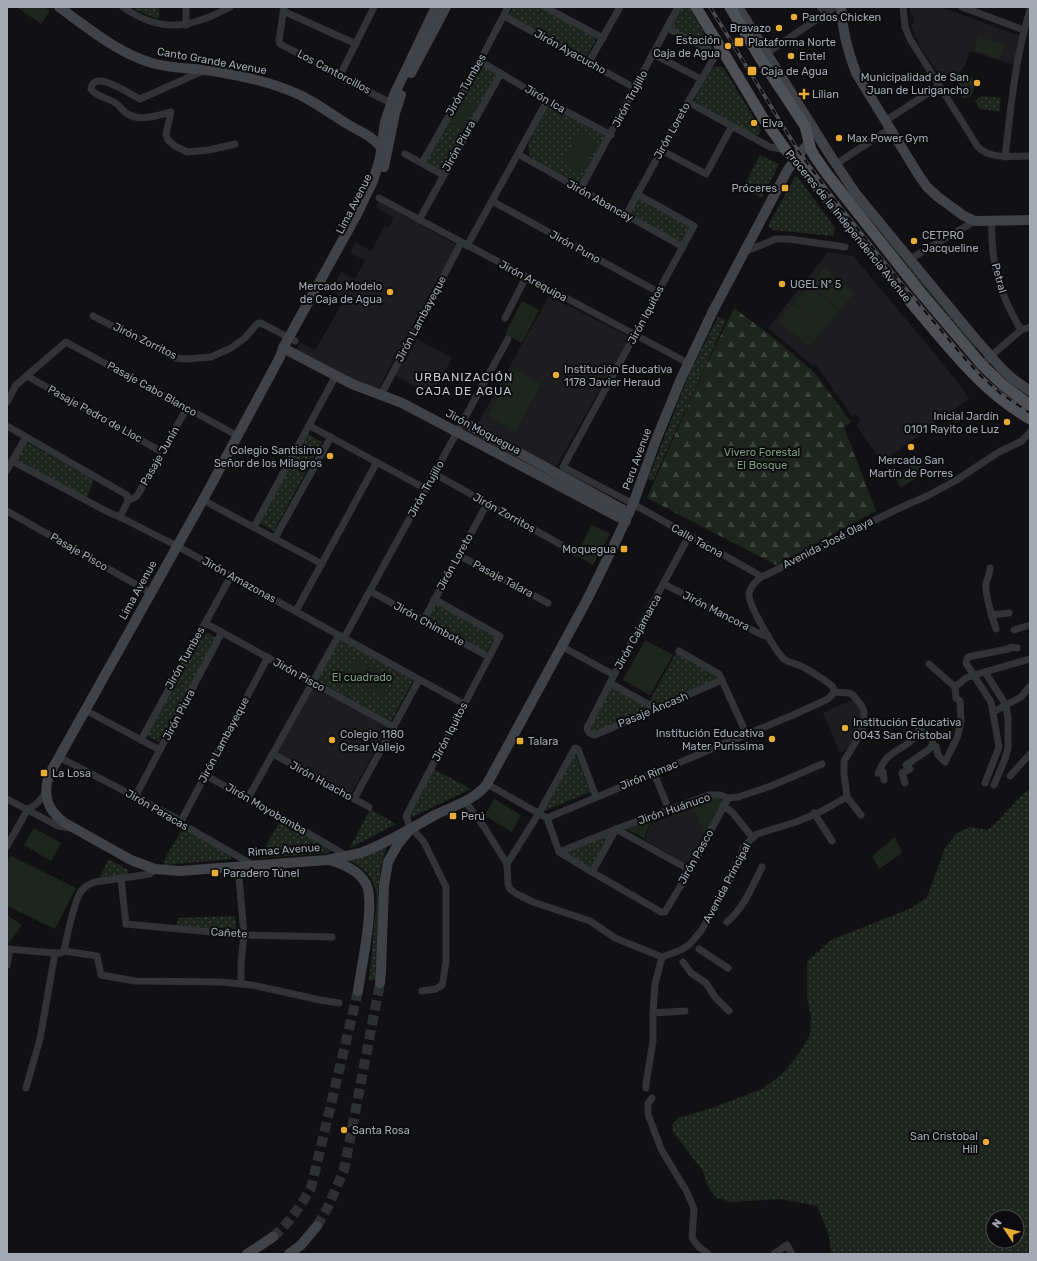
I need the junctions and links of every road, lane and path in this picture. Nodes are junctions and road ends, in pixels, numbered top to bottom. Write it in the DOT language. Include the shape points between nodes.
graph roads {
  1 [pos="59,7"];
  2 [pos="123,7"];
  3 [pos="186,7"];
  4 [pos="230,7"];
  5 [pos="374,7"];
  6 [pos="436,7"];
  7 [pos="446,7"];
  8 [pos="508,7"];
  9 [pos="545,7"];
  10 [pos="620,7"];
  11 [pos="678,7"];
  12 [pos="696,7"];
  13 [pos="730,7"];
  14 [pos="738,7"];
  15 [pos="820,7"];
  16 [pos="835,7"];
  17 [pos="841,7"];
  18 [pos="903,7"];
  19 [pos="962,7"];
  20 [pos="284,9"];
  21 [pos="1030,10"];
  22 [pos="826,14"];
  23 [pos="504,16"];
  24 [pos="186,25"];
  25 [pos="667,28"];
  26 [pos="1024,30"];
  27 [pos="602,38"];
  28 [pos="356,44"];
  29 [pos="718,51"];
  30 [pos="653,54"];
  31 [pos="763,56"];
  32 [pos="480,61"];
  33 [pos="589,62"];
  34 [pos="206,70"];
  35 [pos="501,73"];
  36 [pos="340,75"];
  37 [pos="701,79"];
  38 [pos="939,86"];
  39 [pos="635,88"];
  40 [pos="547,101"];
  41 [pos="688,102"];
  42 [pos="391,103"];
  43 [pos="885,120"];
  44 [pos="389,123"];
  45 [pos="732,126"];
  46 [pos="364,132"];
  47 [pos="886,132"];
  48 [pos="610,135"];
  49 [pos="809,143"];
  50 [pos="235,144"];
  51 [pos="381,147"];
  52 [pos="661,150"];
  53 [pos="786,150"];
  54 [pos="405,154"];
  55 [pos="518,154"];
  56 [pos="1030,156"];
  57 [pos="1005,157"];
  58 [pos="795,159"];
  59 [pos="422,163"];
  60 [pos="836,164"];
  61 [pos="443,175"];
  62 [pos="580,190"];
  63 [pos="638,194"];
  64 [pos="378,198"];
  65 [pos="492,201"];
  66 [pos="626,215"];
  67 [pos="419,220"];
  68 [pos="1030,220"];
  69 [pos="974,221"];
  70 [pos="992,221"];
  71 [pos="464,245"];
  72 [pos="683,247"];
  73 [pos="845,247"];
  74 [pos="743,252"];
  75 [pos="910,259"];
  76 [pos="526,277"];
  77 [pos="658,292"];
  78 [pos="94,316"];
  79 [pos="505,318"];
  80 [pos="1030,328"];
  81 [pos="1021,330"];
  82 [pos="635,335"];
  83 [pos="292,339"];
  84 [pos="508,340"];
  85 [pos="284,352"];
  86 [pos="991,356"];
  87 [pos="688,363"];
  88 [pos="982,365"];
  89 [pos="27,376"];
  90 [pos="334,379"];
  91 [pos="1030,391"];
  92 [pos="381,395"];
  93 [pos="7,402"];
  94 [pos="1030,405"];
  95 [pos="187,408"];
  96 [pos="1030,419"];
  97 [pos="463,422"];
  98 [pos="7,426"];
  99 [pos="310,426"];
  100 [pos="458,432"];
  101 [pos="1030,432"];
  102 [pos="238,436"];
  103 [pos="26,437"];
  104 [pos="331,437"];
  105 [pos="1022,441"];
  106 [pos="1030,441"];
  107 [pos="162,452"];
  108 [pos="12,461"];
  109 [pos="377,462"];
  110 [pos="563,467"];
  111 [pos="7,470"];
  112 [pos="435,474"];
  113 [pos="426,489"];
  114 [pos="203,500"];
  115 [pos="128,501"];
  116 [pos="487,504"];
  117 [pos="7,511"];
  118 [pos="629,513"];
  119 [pos="120,517"];
  120 [pos="254,527"];
  121 [pos="690,536"];
  122 [pos="275,538"];
  123 [pos="176,546"];
  124 [pos="574,552"];
  125 [pos="458,555"];
  126 [pos="322,564"];
  127 [pos="990,568"];
  128 [pos="231,576"];
  129 [pos="761,576"];
  130 [pos="664,584"];
  131 [pos="370,591"];
  132 [pos="151,593"];
  133 [pos="434,599"];
  134 [pos="548,603"];
  135 [pos="296,611"];
  136 [pos="1009,613"];
  137 [pos="991,615"];
  138 [pos="423,621"];
  139 [pos="204,623"];
  140 [pos="1030,625"];
  141 [pos="996,629"];
  142 [pos="1014,630"];
  143 [pos="222,632"];
  144 [pos="342,636"];
  145 [pos="768,636"];
  146 [pos="561,646"];
  147 [pos="1016,648"];
  148 [pos="679,651"];
  149 [pos="268,657"];
  150 [pos="489,657"];
  151 [pos="1030,659"];
  152 [pos="929,664"];
  153 [pos="985,672"];
  154 [pos="614,675"];
  155 [pos="974,675"];
  156 [pos="419,680"];
  157 [pos="722,680"];
  158 [pos="313,683"];
  159 [pos="610,683"];
  160 [pos="1030,686"];
  161 [pos="955,687"];
  162 [pos="834,692"];
  163 [pos="464,704"];
  164 [pos="1006,705"];
  165 [pos="657,709"];
  166 [pos="85,710"];
  167 [pos="993,712"];
  168 [pos="394,727"];
  169 [pos="587,728"];
  170 [pos="747,735"];
  171 [pos="141,740"];
  172 [pos="933,745"];
  173 [pos="160,750"];
  174 [pos="272,754"];
  175 [pos="1030,754"];
  176 [pos="59,757"];
  177 [pos="822,764"];
  178 [pos="654,773"];
  179 [pos="205,775"];
  180 [pos="1010,776"];
  181 [pos="884,780"];
  182 [pos="905,783"];
  183 [pos="985,783"];
  184 [pos="487,784"];
  185 [pos="994,786"];
  186 [pos="46,791"];
  187 [pos="135,797"];
  188 [pos="596,797"];
  189 [pos="847,797"];
  190 [pos="248,798"];
  191 [pos="728,798"];
  192 [pos="7,799"];
  193 [pos="354,799"];
  194 [pos="464,801"];
  195 [pos="723,806"];
  196 [pos="369,807"];
  197 [pos="28,809"];
  198 [pos="669,810"];
  199 [pos="539,813"];
  200 [pos="814,813"];
  201 [pos="861,815"];
  202 [pos="547,818"];
  203 [pos="180,823"];
  204 [pos="410,828"];
  205 [pos="75,829"];
  206 [pos="616,829"];
  207 [pos="753,838"];
  208 [pos="832,840"];
  209 [pos="7,846"];
  210 [pos="559,852"];
  211 [pos="347,856"];
  212 [pos="327,860"];
  213 [pos="137,863"];
  214 [pos="507,864"];
  215 [pos="253,865"];
  216 [pos="238,866"];
  217 [pos="762,867"];
  218 [pos="156,869"];
  219 [pos="690,870"];
  220 [pos="592,872"];
  221 [pos="134,877"];
  222 [pos="121,879"];
  223 [pos="727,922"];
  224 [pos="244,935"];
  225 [pos="332,937"];
  226 [pos="9,949"];
  227 [pos="699,949"];
  228 [pos="64,951"];
  229 [pos="55,953"];
  230 [pos="662,957"];
  231 [pos="683,962"];
  232 [pos="7,965"];
  233 [pos="728,968"];
  234 [pos="380,983"];
  235 [pos="241,984"];
  236 [pos="358,991"];
  237 [pos="422,991"];
  238 [pos="339,1003"];
  239 [pos="685,1011"];
  240 [pos="729,1011"];
  241 [pos="653,1013"];
  242 [pos="26,1088"];
  243 [pos="646,1088"];
  244 [pos="652,1098"];
  245 [pos="317,1226"];
  246 [pos="273,1237"];
  247 [pos="247,1254"];
  248 [pos="290,1254"];
  249 [pos="708,1254"];
  250 [pos="774,1254"];
  251 [pos="792,1254"];
  1 -- 34 [label="main road, Canto Grande Avenue" via="114,45 140,58 164,66"];
  2 -- 24 [label="street" via="148,20 175,26"];
  3 -- 24 [label="street"];
  4 -- 24 [label="street" via="214,16"];
  5 -- 28 [label="street"];
  6 -- 42 [label="main road, Lima Avenue"];
  7 -- 44 [label="main road, Lima Avenue" via="410,74"];
  8 -- 23 [label="street, Jirón Tumbes"];
  9 -- 27 [label="street"];
  10 -- 27 [label="street"];
  11 -- 25 [label="street, Jirón Trujillo"];
  12 -- 29 [label="main road, Proceres de la Independencia Avenue"];
  13 -- 31 [label="main road, Proceres de la Independencia Avenue"];
  14 -- 31 [label="main road, Proceres de la Independencia Avenue"];
  15 -- 22 [label="street"];
  16 -- 22 [label="street"];
  17 -- 43 [label="main road" via="842,22 856,73"];
  18 -- 38 [label="street" via="905,27 910,39"];
  19 -- 26 [label="street"];
  20 -- 28 [label="street"];
  20 -- 36 [label="street, Los Cantorcillos" via="279,41 282,45"];
  21 -- 26 [label="street"];
  22 -- 31 [label="street"];
  23 -- 32 [label="street, Jirón Tumbes"];
  23 -- 33 [label="street, Jirón Ayacucho"];
  25 -- 29 [label="street"];
  25 -- 30 [label="street, Jirón Trujillo"];
  26 -- 57 [label="street" via="1015,73"];
  27 -- 33 [label="street"];
  28 -- 36 [label="street"];
  29 -- 37 [label="street, Jirón Loreto"];
  29 -- 53 [label="main road, Proceres de la Independencia Avenue"];
  30 -- 37 [label="street"];
  30 -- 39 [label="street, Jirón Trujillo"];
  31 -- 49 [label="main road, Proceres de la Independencia Avenue" via="805,126"];
  31 -- 60 [label="main road, Proceres de la Independencia Avenue"];
  32 -- 35 [label="street, Jirón Ica"];
  32 -- 59 [label="street, Jirón Tumbes"];
  33 -- 39 [label="street, Jirón Ayacucho"];
  34 -- 46 [label="main road, Canto Grande Avenue" via="250,78 284,89 312,101"];
  34 -- 50 [label="street" via="140,99 112,84 100,81 94,82 91,89 94,94 113,101 137,118 171,112 166,134 168,140 187,152"];
  35 -- 40 [label="street, Jirón Ica"];
  35 -- 61 [label="street, Jirón Piura"];
  36 -- 42 [label="street, Los Cantorcillos" via="343,79"];
  37 -- 41 [label="street, Jirón Loreto"];
  38 -- 43 [label="street"];
  38 -- 57 [label="street" via="978,147 990,155"];
  39 -- 48 [label="street, Jirón Trujillo"];
  40 -- 48 [label="street, Jirón Ica"];
  40 -- 55 [label="street, Jirón Lambayeque"];
  41 -- 45 [label="street"];
  41 -- 52 [label="street, Jirón Loreto"];
  42 -- 44 [label="main road, Lima Avenue"];
  43 -- 69 [label="main road" via="928,187 938,197"];
  44 -- 46 [label="main road"];
  44 -- 51 [label="main road, Lima Avenue"];
  44 -- 83 [label="main road, Lima Avenue" via="387,156 377,188"];
  45 -- 52 [label="street" via="706,174"];
  45 -- 53 [label="street" via="770,147"];
  46 -- 51 [label="main road, Canto Grande Avenue"];
  47 -- 60 [label="street"];
  48 -- 62 [label="street, Jirón Trujillo"];
  49 -- 58 [label="main road, Peru Avenue"];
  49 -- 88 [label="main road, Proceres de la Independencia Avenue" via="814,157 827,174"];
  51 -- 83 [label="main road, Lima Avenue" via="377,169 365,198"];
  52 -- 63 [label="street, Jirón Loreto"];
  53 -- 58 [label="main road, Proceres de la Independencia Avenue"];
  54 -- 59 [label="street"];
  55 -- 62 [label="street, Jirón Abancay"];
  55 -- 65 [label="street, Jirón Lambayeque"];
  56 -- 57 [label="street"];
  58 -- 74 [label="main road, Peru Avenue"];
  58 -- 96 [label="main road, Proceres de la Independencia Avenue" via="964,365 998,397"];
  59 -- 61 [label="street"];
  60 -- 75 [label="main road, Proceres de la Independencia Avenue" via="859,198"];
  61 -- 67 [label="street, Jirón Piura"];
  62 -- 66 [label="street, Jirón Abancay"];
  63 -- 66 [label="street, Jirón Loreto"];
  63 -- 72 [label="street, Jirón Iquitos" via="694,226"];
  64 -- 67 [label="street, Jirón Arequipa"];
  65 -- 71 [label="street, Jirón Lambayeque"];
  65 -- 77 [label="street, Jirón Puno"];
  66 -- 72 [label="street, Jirón Abancay"];
  67 -- 71 [label="street, Jirón Arequipa"];
  68 -- 70 [label="main road"];
  69 -- 70 [label="main road"];
  69 -- 75 [label="street"];
  70 -- 81 [label="street, Petral" via="992,248 998,282"];
  71 -- 76 [label="street, Jirón Arequipa"];
  71 -- 92 [label="street, Jirón Lambayeque"];
  72 -- 77 [label="street, Jirón Iquitos"];
  73 -- 74 [label="street" via="776,239"];
  74 -- 87 [label="main road, Peru Avenue"];
  75 -- 86 [label="main road, Proceres de la Independencia Avenue"];
  76 -- 79 [label="street"];
  76 -- 82 [label="street, Jirón Arequipa"];
  77 -- 82 [label="street, Jirón Iquitos"];
  78 -- 83 [label="street, Jirón Zorritos" via="180,359 211,356 231,348 259,323"];
  80 -- 81 [label="street"];
  81 -- 86 [label="street"];
  82 -- 87 [label="street, Jirón Arequipa"];
  82 -- 110 [label="street, Jirón Iquitos"];
  83 -- 85 [label="main road, Lima Avenue"];
  84 -- 97 [label="street, Jirón Trujillo"];
  85 -- 92 [label="main road, Jirón Moquegua" via="346,382"];
  85 -- 102 [label="main road, Lima Avenue"];
  86 -- 88 [label="street"];
  86 -- 91 [label="main road, Proceres de la Independencia Avenue" via="1013,379"];
  87 -- 118 [label="main road, Peru Avenue"];
  88 -- 94 [label="main road, Proceres de la Independencia Avenue"];
  89 -- 93 [label="street" via="16,385"];
  89 -- 95 [label="street, Pasaje Cabo Blanco" via="66,342"];
  89 -- 107 [label="street, Pasaje Pedro de Lloc"];
  90 -- 99 [label="street"];
  92 -- 100 [label="main road, Jirón Moquegua"];
  95 -- 102 [label="street, Pasaje Cabo Blanco"];
  95 -- 107 [label="street, Pasaje Junín"];
  97 -- 100 [label="street, Jirón Trujillo"];
  97 -- 118 [label="main road, Jirón Moquegua"];
  98 -- 103 [label="street"];
  99 -- 104 [label="street"];
  99 -- 120 [label="street"];
  100 -- 112 [label="street, Jirón Trujillo"];
  100 -- 118 [label="main road, Jirón Moquegua"];
  101 -- 105 [label="street, Avenida José Olaya"];
  102 -- 114 [label="main road, Lima Avenue"];
  103 -- 108 [label="street"];
  103 -- 115 [label="street" via="125,494"];
  104 -- 109 [label="street"];
  104 -- 122 [label="street"];
  105 -- 106 [label="street"];
  105 -- 129 [label="street, Avenida José Olaya" via="999,452 940,489"];
  107 -- 115 [label="street, Pasaje Junín" via="137,496"];
  108 -- 111 [label="street"];
  108 -- 119 [label="street, Jirón Amazonas"];
  109 -- 113 [label="street"];
  109 -- 126 [label="street"];
  110 -- 118 [label="street, Calle Tacna"];
  112 -- 113 [label="street, Jirón Trujillo"];
  112 -- 116 [label="street, Jirón Zorritos"];
  113 -- 131 [label="street, Jirón Trujillo"];
  114 -- 120 [label="street"];
  114 -- 123 [label="main road, Lima Avenue"];
  115 -- 119 [label="street, Pasaje Junín"];
  116 -- 124 [label="street, Jirón Zorritos"];
  116 -- 125 [label="street, Jirón Loreto"];
  117 -- 132 [label="street, Pasaje Pisco"];
  118 -- 121 [label="street, Calle Tacna"];
  118 -- 146 [label="main road, Peru Avenue" via="588,598"];
  119 -- 123 [label="street, Jirón Amazonas"];
  120 -- 122 [label="street"];
  121 -- 129 [label="street, Calle Tacna"];
  121 -- 130 [label="street, Jirón Cajamarca"];
  122 -- 126 [label="street"];
  123 -- 128 [label="street, Jirón Amazonas"];
  123 -- 132 [label="main road, Lima Avenue"];
  125 -- 133 [label="street, Jirón Loreto"];
  125 -- 134 [label="street, Pasaje Talara"];
  126 -- 135 [label="street"];
  127 -- 137 [label="street" via="986,584"];
  128 -- 135 [label="street, Jirón Amazonas"];
  128 -- 139 [label="street, Jirón Tumbes"];
  129 -- 145 [label="street" via="751,588 749,595"];
  130 -- 145 [label="street, Jirón Mancora"];
  130 -- 154 [label="street, Jirón Cajamarca"];
  131 -- 138 [label="street, Jirón Chimbote"];
  131 -- 144 [label="street, Jirón Trujillo"];
  132 -- 166 [label="main road, Lima Avenue"];
  133 -- 138 [label="street, Jirón Loreto"];
  133 -- 150 [label="street, Jirón Iquitos" via="500,636"];
  135 -- 144 [label="street, Jirón Amazonas"];
  136 -- 137 [label="street"];
  137 -- 141 [label="street"];
  138 -- 150 [label="street, Jirón Chimbote"];
  139 -- 143 [label="street, Jirón Pisco"];
  139 -- 171 [label="street, Jirón Tumbes"];
  140 -- 142 [label="street"];
  143 -- 149 [label="street, Jirón Pisco"];
  143 -- 173 [label="street, Jirón Piura"];
  144 -- 156 [label="street, Jirón Amazonas"];
  144 -- 158 [label="street, Jirón Trujillo"];
  145 -- 162 [label="street" via="785,659 806,669 831,686"];
  146 -- 154 [label="street"];
  146 -- 184 [label="main road, Peru Avenue"];
  147 -- 155 [label="street" via="968,657 966,663"];
  148 -- 157 [label="street" via="719,674"];
  149 -- 158 [label="street, Jirón Pisco"];
  149 -- 179 [label="street, Jirón Lambayeque"];
  150 -- 163 [label="street, Jirón Iquitos"];
  151 -- 153 [label="street"];
  152 -- 161 [label="street"];
  153 -- 155 [label="street"];
  153 -- 164 [label="street"];
  154 -- 159 [label="street, Jirón Cajamarca"];
  155 -- 161 [label="street"];
  155 -- 167 [label="street" via="991,702"];
  156 -- 163 [label="street, Jirón Amazonas"];
  156 -- 168 [label="street"];
  157 -- 165 [label="street, Pasaje Áncash"];
  157 -- 170 [label="street"];
  158 -- 168 [label="street, Jirón Pisco"];
  158 -- 174 [label="street, Jirón Trujillo"];
  159 -- 165 [label="street"];
  159 -- 169 [label="street, Jirón Cajamarca"];
  160 -- 164 [label="street" via="1021,696"];
  161 -- 172 [label="street" via="956,698 960,702 961,720 957,738 945,762"];
  162 -- 170 [label="street, Jirón Rimac" via="828,699"];
  162 -- 189 [label="street" via="853,695 864,711 861,733 844,761"];
  163 -- 204 [label="street, Jirón Iquitos" via="406,816"];
  164 -- 167 [label="street"];
  164 -- 185 [label="street" via="1008,748"];
  165 -- 169 [label="street, Pasaje Áncash" via="595,735 589,733"];
  166 -- 171 [label="street"];
  166 -- 176 [label="main road, Lima Avenue"];
  167 -- 183 [label="street" via="999,747"];
  168 -- 193 [label="street"];
  170 -- 178 [label="street, Jirón Rimac"];
  171 -- 173 [label="street"];
  172 -- 181 [label="street" via="932,739 919,729 912,740 887,758 880,767 878,773 883,772"];
  172 -- 182 [label="street" via="906,765 910,769 902,773"];
  173 -- 187 [label="street, Jirón Piura"];
  174 -- 190 [label="street, Jirón Trujillo"];
  174 -- 193 [label="street, Jirón Huacho"];
  175 -- 180 [label="street"];
  176 -- 186 [label="main road, Lima Avenue" via="49,775"];
  176 -- 187 [label="street, Jirón Paracas"];
  177 -- 191 [label="street, Jirón Huánuco" via="771,786"];
  178 -- 188 [label="street, Jirón Rimac"];
  178 -- 198 [label="street"];
  179 -- 190 [label="street, Jirón Moyobamba"];
  179 -- 203 [label="street, Jirón Lambayeque"];
  184 -- 194 [label="main road, Rimac Avenue" via="480,792"];
  184 -- 199 [label="street"];
  186 -- 197 [label="street" via="41,800"];
  186 -- 205 [label="main road" via="49,806 57,817"];
  187 -- 203 [label="street, Jirón Paracas" via="176,818"];
  188 -- 199 [label="street" via="578,749 575,748"];
  188 -- 202 [label="street, Jirón Rimac"];
  189 -- 200 [label="street, Avenida Principal"];
  189 -- 201 [label="street"];
  190 -- 211 [label="street, Jirón Moyobamba"];
  191 -- 195 [label="street, Jirón Pasco"];
  191 -- 198 [label="street, Jirón Huánuco" via="710,795"];
  192 -- 197 [label="street"];
  193 -- 196 [label="street, Jirón Huacho"];
  194 -- 204 [label="main road, Rimac Avenue"];
  194 -- 214 [label="street"];
  195 -- 207 [label="street" via="732,812"];
  195 -- 219 [label="street, Jirón Pasco"];
  197 -- 205 [label="street" via="58,826"];
  197 -- 209 [label="street"];
  198 -- 206 [label="street, Jirón Huánuco"];
  199 -- 202 [label="street"];
  199 -- 214 [label="street"];
  200 -- 207 [label="street, Avenida Principal" via="796,822 757,834"];
  200 -- 208 [label="street"];
  202 -- 210 [label="street"];
  203 -- 215 [label="street, Jirón Paracas"];
  204 -- 211 [label="main road, Rimac Avenue" via="369,849"];
  204 -- 234 [label="main road" via="388,862 383,892"];
  204 -- 237 [label="street" via="424,842 446,888 444,982 436,989"];
  205 -- 213 [label="main road, Rimac Avenue"];
  206 -- 210 [label="street, Jirón Huánuco"];
  206 -- 219 [label="street"];
  206 -- 220 [label="street"];
  207 -- 230 [label="street, Avenida Principal" via="744,847 725,890 701,931 681,950"];
  210 -- 220 [label="street"];
  211 -- 212 [label="main road, Rimac Avenue"];
  212 -- 215 [label="main road, Rimac Avenue"];
  212 -- 236 [label="main road" via="348,867 368,886 370,912"];
  213 -- 218 [label="main road, Rimac Avenue"];
  213 -- 221 [label="street" via="138,870"];
  214 -- 230 [label="street" via="508,884 517,894 590,921 615,938"];
  215 -- 216 [label="main road, Rimac Avenue"];
  216 -- 218 [label="main road, Rimac Avenue" via="180,871"];
  216 -- 224 [label="street"];
  217 -- 223 [label="street" via="744,903"];
  218 -- 221 [label="street" via="150,874"];
  219 -- 220 [label="street, Jirón Pasco" via="664,912"];
  221 -- 222 [label="street"];
  222 -- 224 [label="street, Cañete" via="126,924"];
  222 -- 228 [label="street" via="89,884 81,891"];
  224 -- 225 [label="street, Cañete"];
  224 -- 235 [label="street"];
  226 -- 229 [label="street"];
  226 -- 232 [label="street"];
  227 -- 233 [label="street"];
  228 -- 229 [label="street"];
  228 -- 235 [label="street" via="97,956 101,975 134,981"];
  229 -- 242 [label="street" via="40,1039"];
  230 -- 241 [label="street" via="656,977"];
  231 -- 240 [label="street" via="691,973 706,983"];
  235 -- 238 [label="street"];
  239 -- 241 [label="street"];
  241 -- 243 [label="street" via="653,1041"];
  244 -- 249 [label="street" via="648,1103 648,1114 661,1149 694,1208 692,1237"];
  245 -- 248 [label="main road"];
  246 -- 247 [label="main road"];
  250 -- 251 [label="street" via="786,1245"];
}
